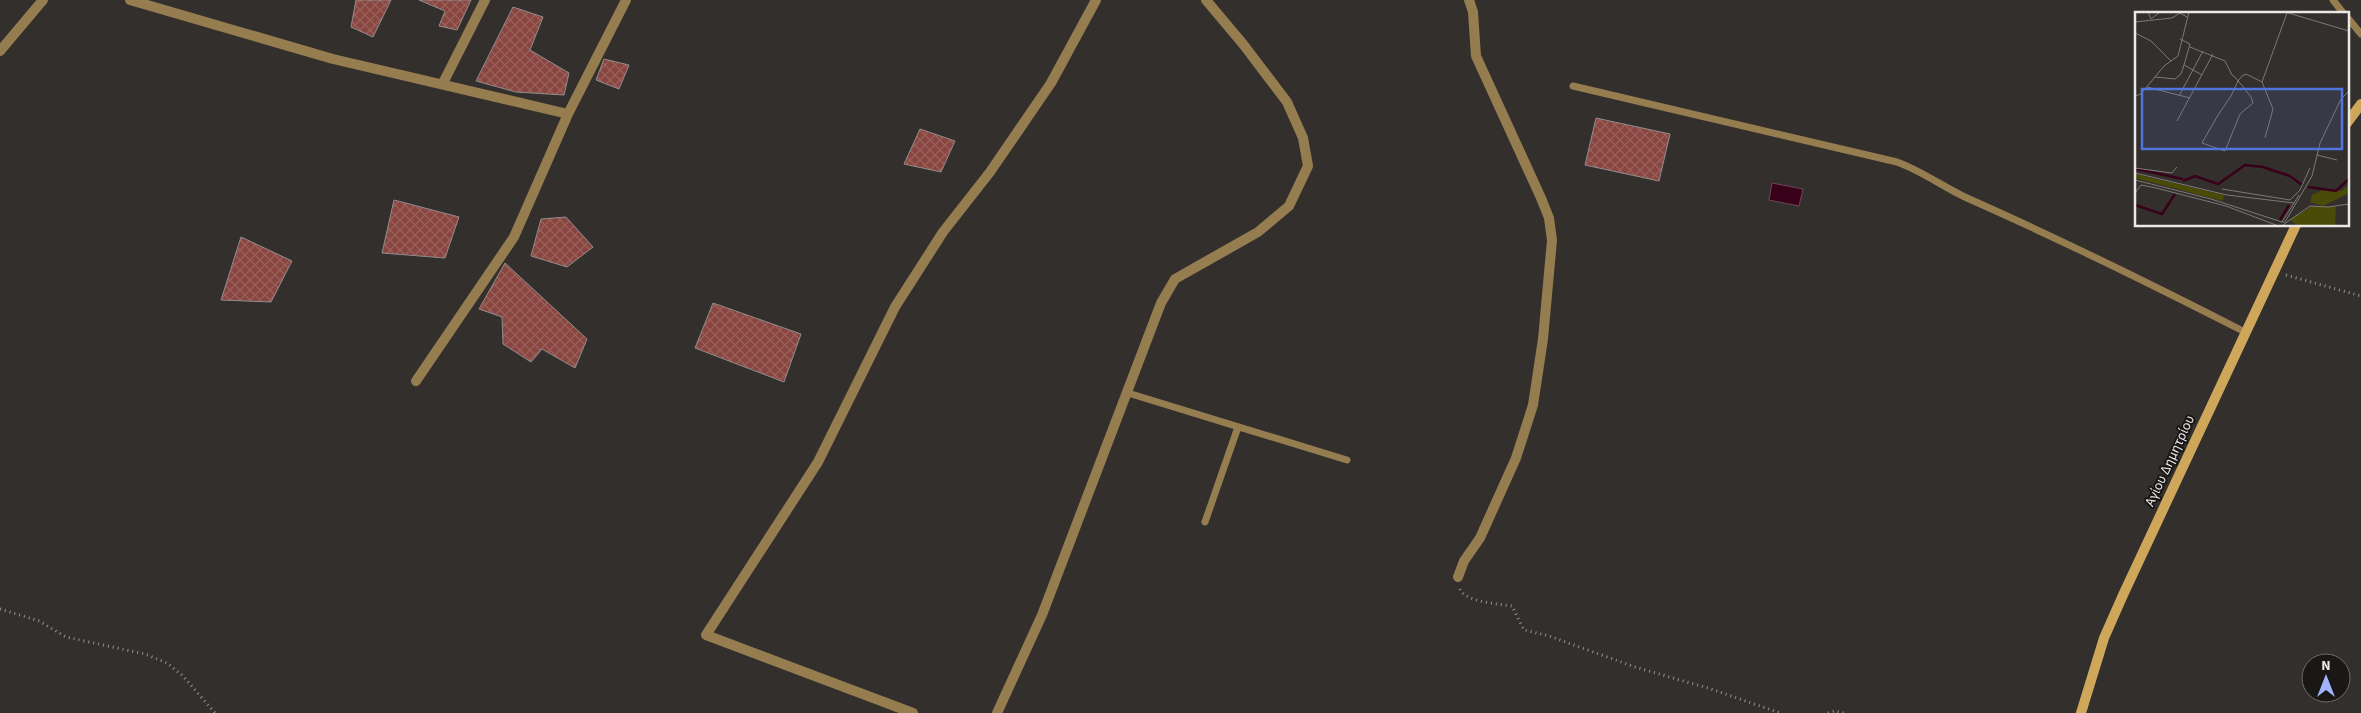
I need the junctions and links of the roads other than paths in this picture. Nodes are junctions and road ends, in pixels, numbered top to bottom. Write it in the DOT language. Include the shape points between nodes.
graph roads {
  1 [pos="43,0"];
  2 [pos="130,0"];
  3 [pos="485,0"];
  4 [pos="626,0"];
  5 [pos="1096,0"];
  6 [pos="1206,0"];
  7 [pos="1469,0"];
  8 [pos="2333,0"];
  9 [pos="2342,12"];
  10 [pos="2348,18"];
  11 [pos="2361,34"];
  12 [pos="0,52"];
  13 [pos="443,83"];
  14 [pos="1573,86"];
  15 [pos="2361,104"];
  16 [pos="568,114"];
  17 [pos="2348,122"];
  18 [pos="2296,226"];
  19 [pos="2245,332"];
  20 [pos="416,381"];
  21 [pos="1128,393"];
  22 [pos="1238,427"];
  23 [pos="1346,460"];
  24 [pos="1206,522"];
  25 [pos="1458,577"];
  26 [pos="913,713"];
  27 [pos="997,713"];
  28 [pos="2081,713"];
  1 -- 12 [label="street"];
  2 -- 13 [label="street" via="333,59"];
  3 -- 13 [label="street"];
  4 -- 16 [label="street"];
  5 -- 26 [label="street" via="1051,82 990,172 943,232 895,306 818,462 706,635"];
  6 -- 21 [label="street" via="1287,102 1303,138 1308,166 1289,206 1258,232 1175,279 1161,303"];
  7 -- 25 [label="street" via="1476,56 1541,198 1552,240 1544,339 1533,405 1516,458 1480,538 1464,561"];
  8 -- 9 [label="lane"];
  10 -- 11 [label="lane"];
  13 -- 16 [label="street"];
  14 -- 19 [label="lane" via="1914,168 1942,187 2089,253"];
  15 -- 17 [label="main road"];
  16 -- 20 [label="street" via="514,237"];
  18 -- 19 [label="main road, Αγίου Δημητρίου"];
  19 -- 28 [label="main road, Αγίου Δημητρίου" via="2104,638"];
  21 -- 22 [label="lane"];
  21 -- 27 [label="street" via="1042,615"];
  22 -- 23 [label="lane"];
  22 -- 24 [label="lane"];
}
